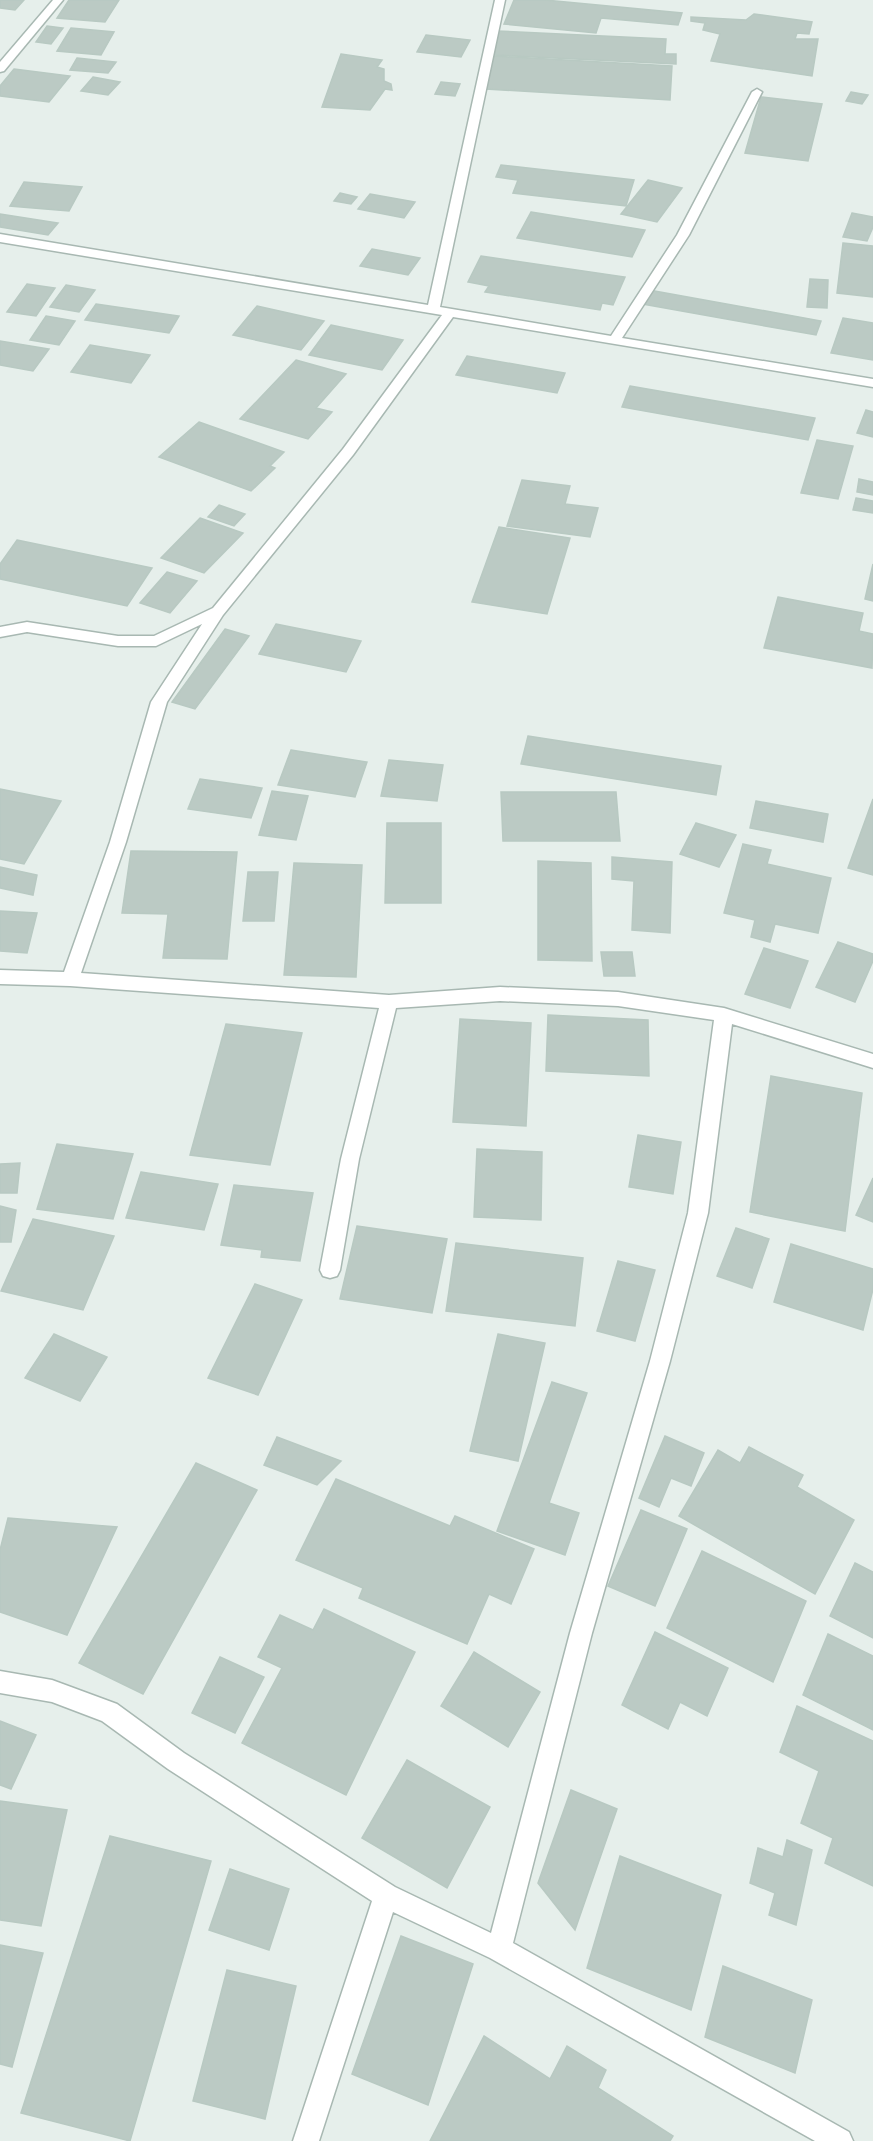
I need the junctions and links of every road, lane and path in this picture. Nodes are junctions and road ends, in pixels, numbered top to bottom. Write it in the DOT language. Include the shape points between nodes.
graph roads {
  1 [pos="58,0"];
  2 [pos="500,0"];
  3 [pos="0,69"];
  4 [pos="757,92"];
  5 [pos="0,238"];
  6 [pos="433,310"];
  7 [pos="450,313"];
  8 [pos="614,340"];
  9 [pos="873,384"];
  10 [pos="218,612"];
  11 [pos="0,632"];
  12 [pos="0,977"];
  13 [pos="70,979"];
  14 [pos="389,1002"];
  15 [pos="724,1015"];
  16 [pos="873,1061"];
  17 [pos="330,1270"];
  18 [pos="0,1682"];
  19 [pos="386,1896"];
  20 [pos="499,1949"];
  21 [pos="306,2141"];
  22 [pos="840,2141"];
  1 -- 3 [label="street"];
  2 -- 6 [label="street"];
  4 -- 8 [label="street" via="683,235"];
  5 -- 6 [label="street"];
  6 -- 7 [label="street"];
  7 -- 8 [label="street"];
  7 -- 10 [label="street" via="348,452"];
  8 -- 9 [label="street"];
  10 -- 11 [label="street" via="156,641 118,641 27,627"];
  10 -- 13 [label="street" via="159,702 118,842"];
  12 -- 13 [label="street"];
  13 -- 14 [label="street"];
  14 -- 15 [label="street" via="500,994 618,999"];
  14 -- 17 [label="street" via="350,1159"];
  15 -- 16 [label="street"];
  15 -- 20 [label="street" via="698,1213 660,1361 581,1633"];
  18 -- 19 [label="street" via="52,1691 109,1712 176,1761"];
  19 -- 20 [label="street"];
  19 -- 21 [label="street"];
  20 -- 22 [label="street"];
}
